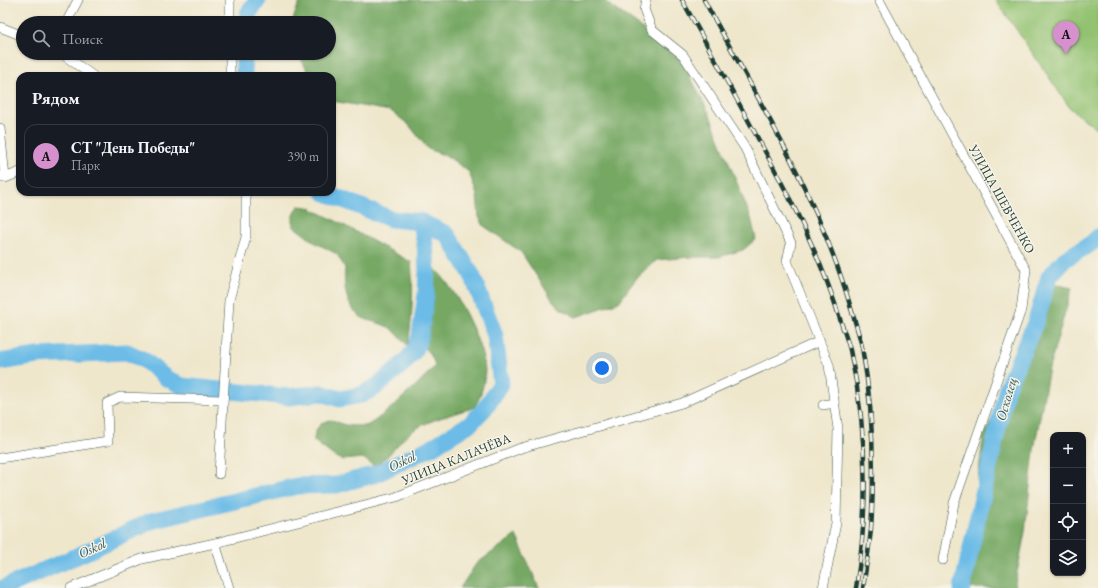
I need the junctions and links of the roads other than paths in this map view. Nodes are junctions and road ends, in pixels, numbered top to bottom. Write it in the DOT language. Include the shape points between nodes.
graph roads {
  1 [pos="78,0"];
  2 [pos="230,0"];
  3 [pos="646,0"];
  4 [pos="878,0"];
  5 [pos="70,16"];
  6 [pos="230,16"];
  7 [pos="0,27"];
  8 [pos="16,33"];
  9 [pos="71,60"];
  10 [pos="230,60"];
  11 [pos="87,72"];
  12 [pos="230,72"];
  13 [pos="0,128"];
  14 [pos="16,173"];
  15 [pos="2,178"];
  16 [pos="246,196"];
  17 [pos="820,341"];
  18 [pos="224,394"];
  19 [pos="834,403"];
  20 [pos="823,405"];
  21 [pos="0,458"];
  22 [pos="219,474"];
  23 [pos="215,542"];
  24 [pos="942,560"];
  25 [pos="72,588"];
  26 [pos="229,588"];
  27 [pos="823,588"];
  1 -- 5 [label="street"];
  2 -- 6 [label="street"];
  3 -- 17 [label="street" via="644,9 652,30 683,55 745,148 791,243 786,261"];
  4 -- 24 [label="street, УЛИЦА ШЕВЧЕНКО" via="1026,270 1021,310 954,503"];
  7 -- 8 [label="street"];
  9 -- 11 [label="street"];
  10 -- 12 [label="street"];
  13 -- 15 [label="street"];
  14 -- 15 [label="street"];
  16 -- 18 [label="street" via="246,237 229,300"];
  17 -- 19 [label="street" via="829,365"];
  17 -- 23 [label="street, УЛИЦА КАЛАЧЁВА" via="682,403 521,448 396,497"];
  18 -- 21 [label="street" via="120,397 107,403 108,441"];
  18 -- 22 [label="street"];
  19 -- 20 [label="street"];
  19 -- 27 [label="street" via="838,429 836,523"];
  23 -- 25 [label="street, УЛИЦА КАЛАЧЁВА" via="142,559"];
  23 -- 26 [label="street"];
}
